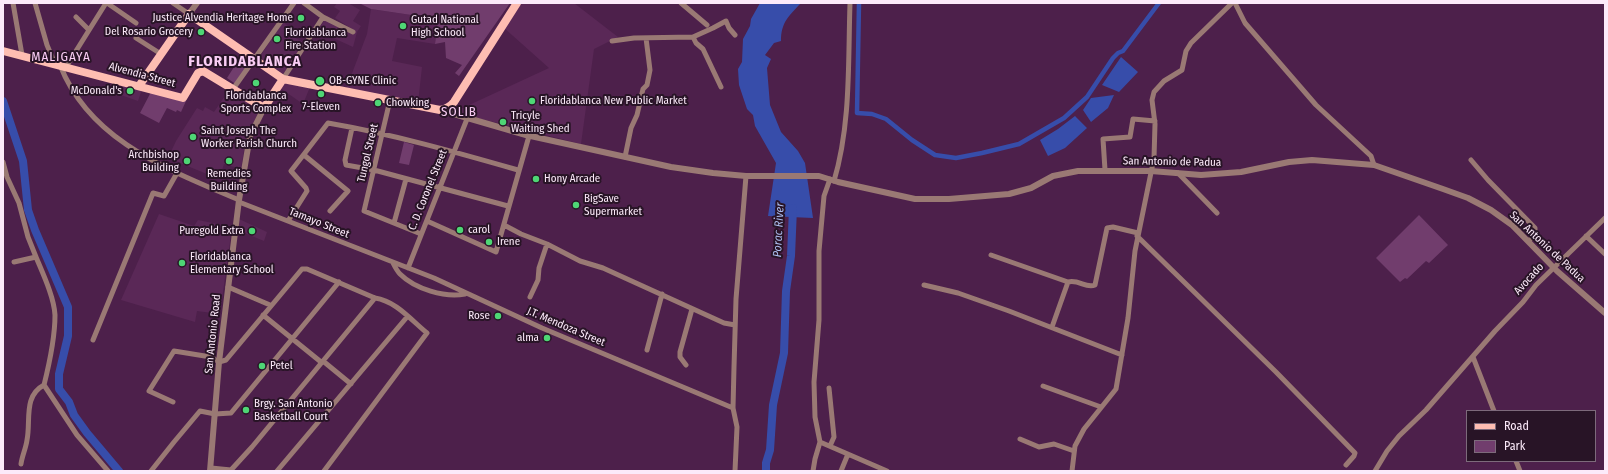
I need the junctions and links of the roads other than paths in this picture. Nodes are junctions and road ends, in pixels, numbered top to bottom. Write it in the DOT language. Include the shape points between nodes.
graph roads {
  1 [pos="13,3"];
  2 [pos="35,3"];
  3 [pos="106,3"];
  4 [pos="173,3"];
  5 [pos="197,3"];
  6 [pos="294,3"];
  7 [pos="304,3"];
  8 [pos="517,3"];
  9 [pos="681,3"];
  10 [pos="850,3"];
  11 [pos="1232,3"];
  12 [pos="1235,3"];
  13 [pos="189,14"];
  14 [pos="76,17"];
  15 [pos="323,17"];
  16 [pos="136,23"];
  17 [pos="707,25"];
  18 [pos="89,30"];
  19 [pos="352,32"];
  20 [pos="735,35"];
  21 [pos="694,36"];
  22 [pos="136,38"];
  23 [pos="646,38"];
  24 [pos="612,41"];
  25 [pos="3,51"];
  26 [pos="161,54"];
  27 [pos="22,55"];
  28 [pos="254,60"];
  29 [pos="56,64"];
  30 [pos="283,79"];
  31 [pos="139,86"];
  32 [pos="721,87"];
  33 [pos="234,89"];
  34 [pos="390,100"];
  35 [pos="264,108"];
  36 [pos="440,110"];
  37 [pos="467,119"];
  38 [pos="1155,121"];
  39 [pos="352,128"];
  40 [pos="383,134"];
  41 [pos="529,136"];
  42 [pos="454,152"];
  43 [pos="304,155"];
  44 [pos="624,157"];
  45 [pos="1472,160"];
  46 [pos="3,162"];
  47 [pos="1374,165"];
  48 [pos="374,170"];
  49 [pos="518,170"];
  50 [pos="1105,170"];
  51 [pos="1151,171"];
  52 [pos="177,173"];
  53 [pos="1178,173"];
  54 [pos="746,176"];
  55 [pos="406,179"];
  56 [pos="832,180"];
  57 [pos="440,187"];
  58 [pos="239,201"];
  59 [pos="508,206"];
  60 [pos="330,211"];
  61 [pos="1217,214"];
  62 [pos="1605,218"];
  63 [pos="288,221"];
  64 [pos="428,221"];
  65 [pos="394,223"];
  66 [pos="504,225"];
  67 [pos="421,234"];
  68 [pos="1138,235"];
  69 [pos="1586,236"];
  70 [pos="1529,241"];
  71 [pos="547,244"];
  72 [pos="1605,254"];
  73 [pos="991,255"];
  74 [pos="36,257"];
  75 [pos="14,262"];
  76 [pos="392,263"];
  77 [pos="1554,267"];
  78 [pos="408,268"];
  79 [pos="339,282"];
  80 [pos="1068,282"];
  81 [pos="924,285"];
  82 [pos="228,287"];
  83 [pos="465,294"];
  84 [pos="662,294"];
  85 [pos="375,298"];
  86 [pos="530,298"];
  87 [pos="270,305"];
  88 [pos="692,309"];
  89 [pos="1605,313"];
  90 [pos="263,315"];
  91 [pos="407,317"];
  92 [pos="735,325"];
  93 [pos="1052,328"];
  94 [pos="292,338"];
  95 [pos="93,340"];
  96 [pos="647,350"];
  97 [pos="1122,355"];
  98 [pos="1473,357"];
  99 [pos="219,362"];
  100 [pos="322,362"];
  101 [pos="686,365"];
  102 [pos="351,384"];
  103 [pos="44,385"];
  104 [pos="1043,386"];
  105 [pos="830,388"];
  106 [pos="173,402"];
  107 [pos="1101,407"];
  108 [pos="734,408"];
  109 [pos="1494,410"];
  110 [pos="215,414"];
  111 [pos="1020,439"];
  112 [pos="820,442"];
  113 [pos="830,446"];
  114 [pos="1074,451"];
  115 [pos="848,454"];
  116 [pos="21,464"];
  117 [pos="1346,465"];
  118 [pos="210,470"];
  119 [pos="108,471"];
  120 [pos="151,471"];
  121 [pos="277,471"];
  122 [pos="324,471"];
  123 [pos="735,471"];
  124 [pos="813,471"];
  125 [pos="841,471"];
  126 [pos="887,471"];
  127 [pos="1072,471"];
  128 [pos="1375,471"];
  1 -- 27 [label="street"];
  2 -- 29 [label="street, Tamayo Street" via="47,45"];
  3 -- 16 [label="street"];
  3 -- 18 [label="street"];
  4 -- 13 [label="street"];
  5 -- 13 [label="street"];
  6 -- 28 [label="street"];
  7 -- 15 [label="street"];
  8 -- 36 [label="main road" via="454,102"];
  9 -- 17 [label="street"];
  10 -- 56 [label="street" via="845,121 840,159"];
  11 -- 38 [label="street" via="1191,43 1186,51 1182,70 1164,81 1154,92 1152,100"];
  12 -- 47 [label="street" via="1245,23 1316,105 1371,156"];
  13 -- 26 [label="main road"];
  13 -- 28 [label="main road"];
  14 -- 18 [label="street"];
  15 -- 19 [label="street"];
  15 -- 30 [label="street"];
  18 -- 29 [label="street"];
  20 -- 21 [label="street" via="726,21"];
  21 -- 23 [label="street"];
  21 -- 32 [label="street"];
  22 -- 26 [label="street"];
  23 -- 24 [label="street"];
  23 -- 44 [label="street" via="650,70"];
  25 -- 27 [label="main road, Alvendia Street"];
  26 -- 31 [label="main road"];
  27 -- 29 [label="main road, Alvendia Street"];
  28 -- 30 [label="main road"];
  28 -- 33 [label="street"];
  29 -- 31 [label="main road, Alvendia Street"];
  29 -- 52 [label="street, Tamayo Street" via="95,119 131,149"];
  30 -- 34 [label="main road"];
  30 -- 35 [label="main road"];
  31 -- 33 [label="main road, Alvendia Street" via="183,98 201,71"];
  33 -- 35 [label="main road"];
  34 -- 36 [label="main road"];
  34 -- 40 [label="street, Tungol Street"];
  35 -- 58 [label="street, San Antonio Road" via="250,136"];
  36 -- 37 [label="street, San Antonio de Padua"];
  37 -- 41 [label="street, San Antonio de Padua"];
  37 -- 42 [label="street, C. D. Coronel Street"];
  38 -- 50 [label="street" via="1133,119 1130,137 1103,139"];
  38 -- 51 [label="street"];
  39 -- 40 [label="street"];
  39 -- 43 [label="street" via="328,123"];
  39 -- 48 [label="street" via="346,165"];
  40 -- 42 [label="street"];
  40 -- 48 [label="street, Tungol Street"];
  41 -- 44 [label="street, San Antonio de Padua"];
  41 -- 49 [label="street"];
  42 -- 49 [label="street"];
  42 -- 57 [label="street, C. D. Coronel Street"];
  43 -- 60 [label="street" via="348,191"];
  43 -- 63 [label="street" via="291,171 307,191"];
  44 -- 54 [label="street, San Antonio de Padua" via="671,167"];
  45 -- 70 [label="street" via="1535,228 1535,233"];
  46 -- 74 [label="street"];
  47 -- 53 [label="street, San Antonio de Padua" via="1312,160 1241,172 1202,175"];
  47 -- 70 [label="street, San Antonio de Padua" via="1468,198 1491,210"];
  48 -- 55 [label="street"];
  48 -- 65 [label="street, Tungol Street" via="364,211"];
  49 -- 59 [label="street"];
  50 -- 51 [label="street, San Antonio de Padua"];
  50 -- 56 [label="street, San Antonio de Padua" via="1078,170 1053,176 1032,188 1009,194 949,199 914,199"];
  51 -- 53 [label="street, San Antonio de Padua"];
  51 -- 68 [label="street"];
  52 -- 58 [label="street, Tamayo Street"];
  52 -- 95 [label="street" via="164,196 153,193"];
  53 -- 61 [label="street"];
  54 -- 56 [label="street, San Antonio de Padua" via="816,176"];
  54 -- 92 [label="street"];
  55 -- 57 [label="street"];
  55 -- 65 [label="street"];
  56 -- 112 [label="street" via="824,196 819,251 819,320 814,382 815,417"];
  57 -- 59 [label="street"];
  57 -- 64 [label="street, C. D. Coronel Street"];
  58 -- 63 [label="street, Tamayo Street"];
  58 -- 82 [label="street, San Antonio Road"];
  59 -- 66 [label="street"];
  62 -- 69 [label="street, Avocado"];
  63 -- 76 [label="street, Tamayo Street"];
  64 -- 66 [label="street" via="496,252"];
  64 -- 67 [label="street, C. D. Coronel Street"];
  65 -- 67 [label="street"];
  66 -- 71 [label="street"];
  67 -- 78 [label="street, C. D. Coronel Street"];
  68 -- 80 [label="street" via="1113,227 1107,228 1095,286 1075,281"];
  68 -- 97 [label="street"];
  68 -- 117 [label="street" via="1355,453"];
  69 -- 72 [label="street"];
  69 -- 77 [label="street, Avocado"];
  70 -- 77 [label="street, San Antonio de Padua"];
  71 -- 84 [label="street" via="580,261 603,268"];
  71 -- 86 [label="street" via="538,280"];
  73 -- 80 [label="street"];
  74 -- 75 [label="street"];
  74 -- 103 [label="street" via="48,286 55,314"];
  76 -- 78 [label="street, J.T. Mendoza Street"];
  76 -- 83 [label="street" via="400,274 416,285 456,296"];
  77 -- 89 [label="street, San Antonio de Padua"];
  77 -- 98 [label="street, Avocado"];
  78 -- 83 [label="street, J.T. Mendoza Street"];
  79 -- 85 [label="street"];
  79 -- 87 [label="street" via="304,268"];
  79 -- 94 [label="street"];
  80 -- 93 [label="street"];
  81 -- 93 [label="street" via="958,293"];
  82 -- 87 [label="street"];
  82 -- 99 [label="street, San Antonio Road"];
  83 -- 108 [label="street, J.T. Mendoza Street"];
  84 -- 88 [label="street"];
  84 -- 96 [label="street"];
  85 -- 91 [label="street" via="398,307"];
  85 -- 100 [label="street"];
  87 -- 90 [label="street"];
  88 -- 92 [label="street"];
  88 -- 101 [label="street" via="680,352 680,357"];
  90 -- 94 [label="street"];
  90 -- 99 [label="street" via="226,360"];
  91 -- 102 [label="street"];
  91 -- 122 [label="street" via="427,333"];
  92 -- 108 [label="street"];
  93 -- 97 [label="street"];
  94 -- 100 [label="street"];
  94 -- 110 [label="street" via="231,413"];
  97 -- 107 [label="street" via="1116,389"];
  98 -- 109 [label="street"];
  98 -- 128 [label="street, Avocado" via="1387,451"];
  99 -- 106 [label="street" via="211,357 174,351 149,391"];
  99 -- 110 [label="street, San Antonio Road"];
  100 -- 102 [label="street"];
  100 -- 118 [label="street" via="230,470"];
  102 -- 121 [label="street"];
  103 -- 116 [label="street" via="37,388 31,402 27,440"];
  103 -- 119 [label="street" via="77,435"];
  104 -- 107 [label="street"];
  105 -- 113 [label="street" via="834,435"];
  107 -- 114 [label="street" via="1084,429"];
  108 -- 123 [label="street"];
  110 -- 118 [label="street, San Antonio Road"];
  110 -- 120 [label="street" via="200,412"];
  111 -- 114 [label="street" via="1039,447 1054,444"];
  112 -- 113 [label="street"];
  112 -- 124 [label="street"];
  113 -- 115 [label="street"];
  114 -- 127 [label="street"];
  115 -- 125 [label="street"];
  115 -- 126 [label="street"];
}
